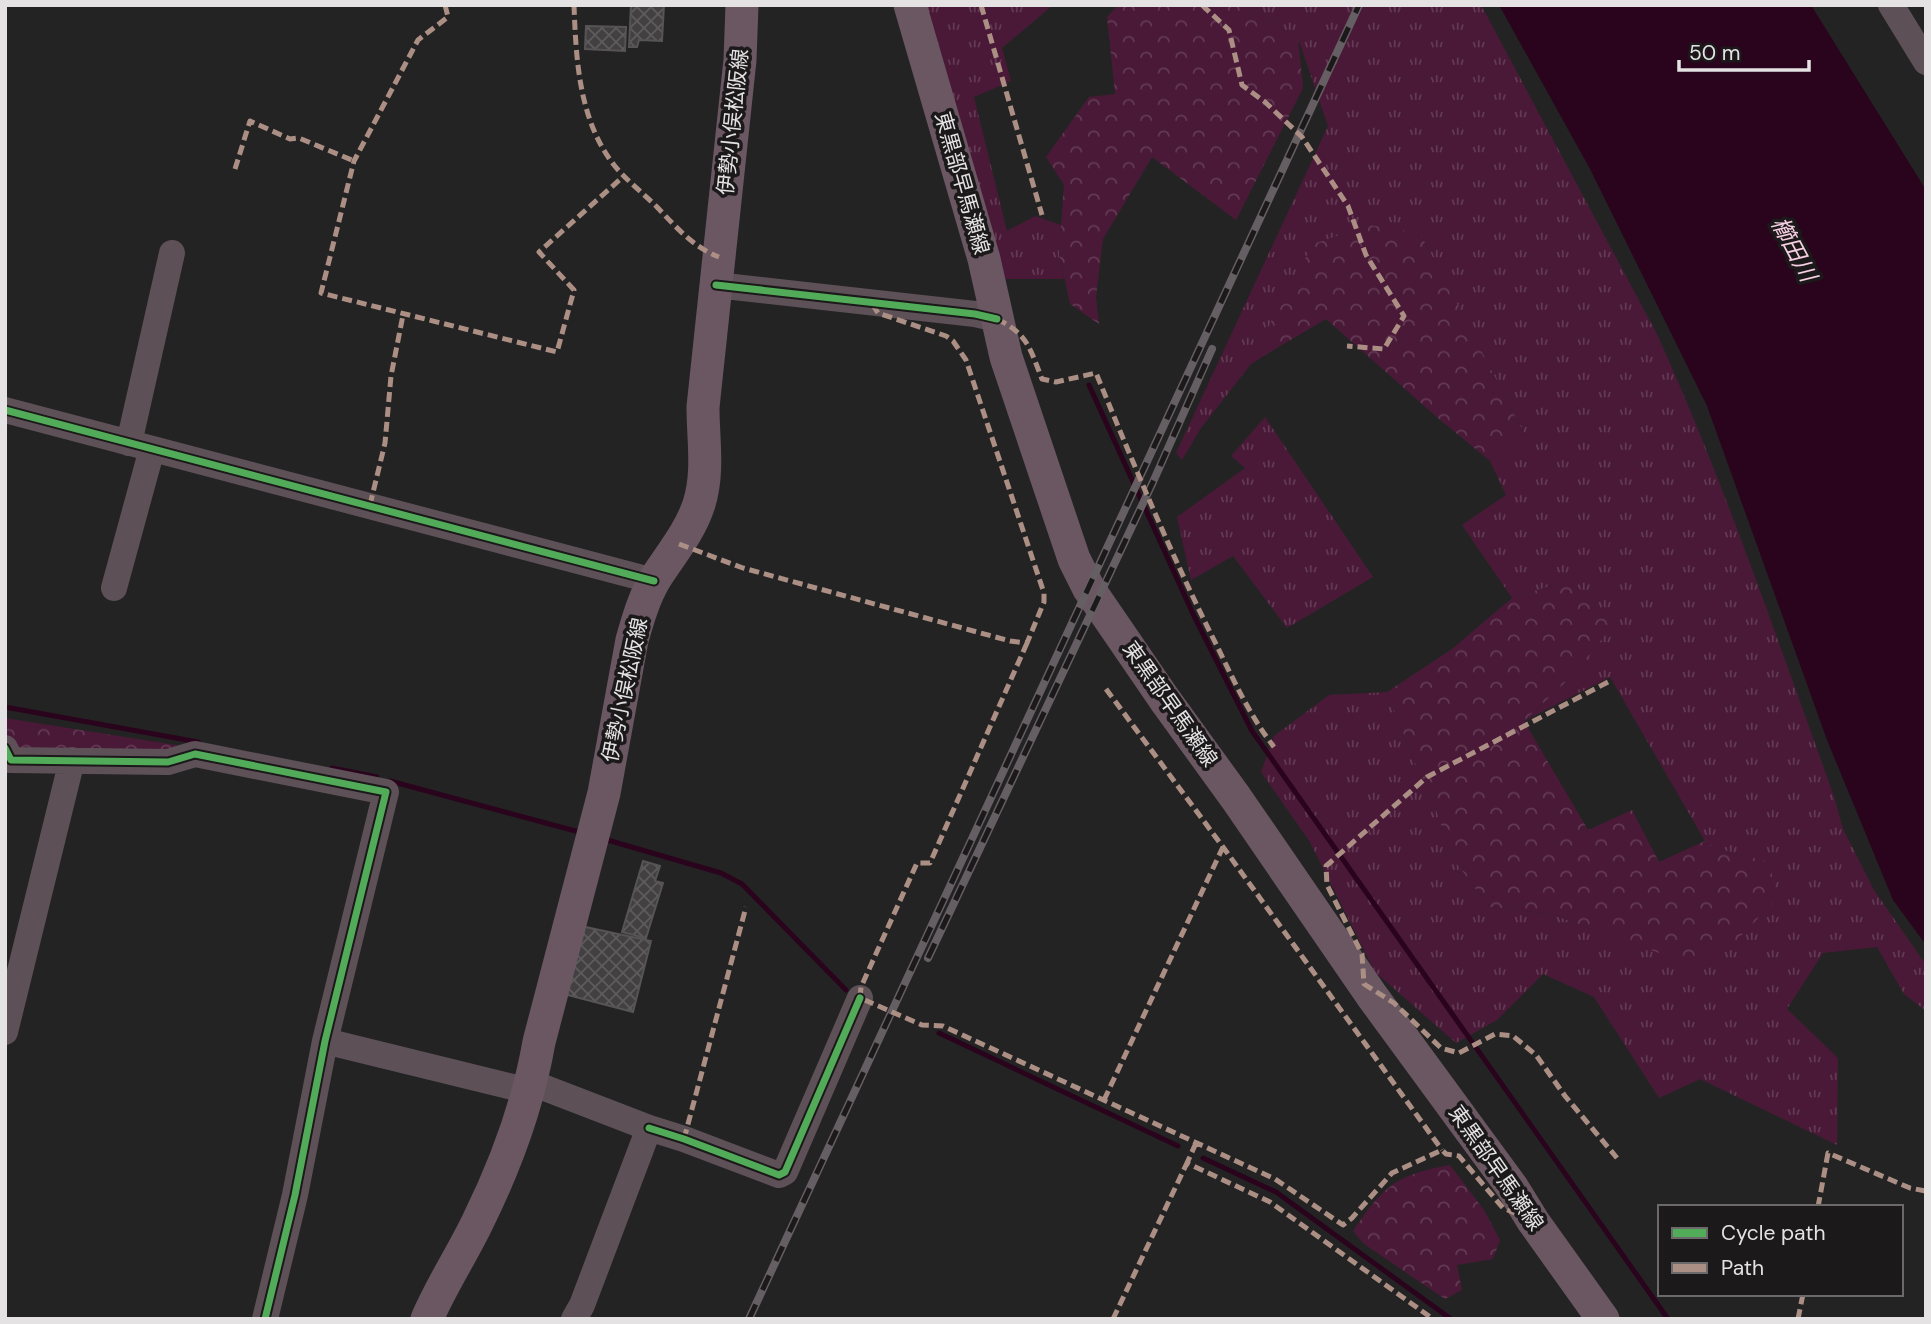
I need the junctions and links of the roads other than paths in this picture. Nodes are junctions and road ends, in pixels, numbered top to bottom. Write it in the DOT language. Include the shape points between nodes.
graph roads {
  1 [pos="742,5"];
  2 [pos="910,5"];
  3 [pos="1891,5"];
  4 [pos="1926,62"];
  5 [pos="172,253"];
  6 [pos="716,285"];
  7 [pos="997,319"];
  8 [pos="5,410"];
  9 [pos="141,446"];
  10 [pos="654,581"];
  11 [pos="114,588"];
  12 [pos="5,748"];
  13 [pos="72,760"];
  14 [pos="860,998"];
  15 [pos="5,1032"];
  16 [pos="325,1041"];
  17 [pos="531,1087"];
  18 [pos="649,1128"];
  19 [pos="265,1319"];
  20 [pos="427,1319"];
  21 [pos="574,1319"];
  22 [pos="1603,1319"];
  1 -- 6 [label="main road, 伊勢小俣松阪線"];
  2 -- 7 [label="main road, 東黒部早馬瀬線"];
  3 -- 4 [label="street"];
  5 -- 9 [label="street"];
  6 -- 7 [label="street"];
  6 -- 10 [label="main road, 伊勢小俣松阪線" via="703,407 706,461 702,489 685,535"];
  7 -- 22 [label="main road, 東黒部早馬瀬線" via="1024,414 1074,559 1089,589"];
  8 -- 9 [label="street"];
  9 -- 10 [label="street"];
  9 -- 11 [label="street"];
  10 -- 17 [label="main road, 伊勢小俣松阪線" via="632,640 604,793"];
  12 -- 13 [label="street" via="11,760"];
  13 -- 15 [label="street"];
  13 -- 16 [label="street" via="169,762 195,754 386,792"];
  14 -- 18 [label="street" via="785,1172 770,1173"];
  16 -- 17 [label="street"];
  16 -- 19 [label="street"];
  17 -- 18 [label="street"];
  17 -- 20 [label="main road, 伊勢小俣松阪線" via="497,1182"];
  18 -- 21 [label="street"];
}
